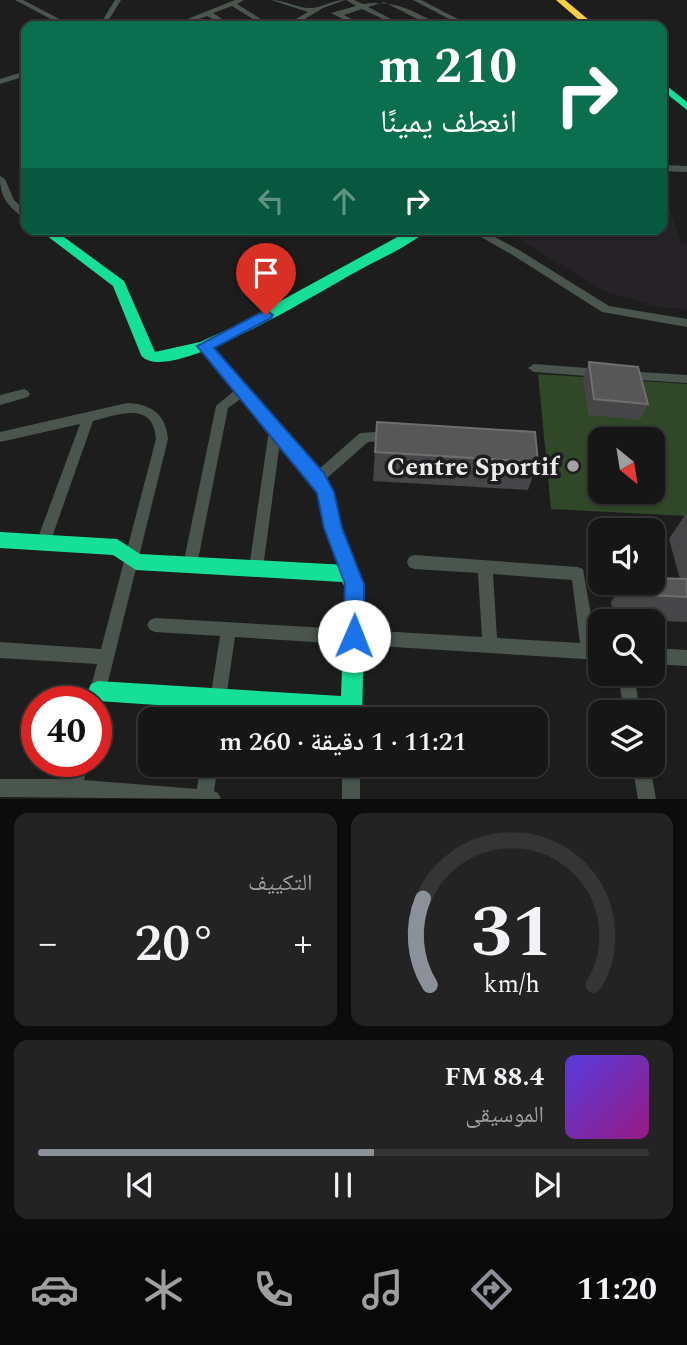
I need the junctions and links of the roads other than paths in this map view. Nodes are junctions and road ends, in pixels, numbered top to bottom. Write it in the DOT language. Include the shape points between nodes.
graph roads {
  1 [pos="18,0"];
  2 [pos="118,0"];
  3 [pos="274,0"];
  4 [pos="342,0"];
  5 [pos="349,0"];
  6 [pos="384,0"];
  7 [pos="416,0"];
  8 [pos="560,0"];
  9 [pos="237,2"];
  10 [pos="321,6"];
  11 [pos="362,6"];
  12 [pos="439,9"];
  13 [pos="209,14"];
  14 [pos="337,15"];
  15 [pos="417,16"];
  16 [pos="59,21"];
  17 [pos="105,21"];
  18 [pos="189,21"];
  19 [pos="221,21"];
  20 [pos="261,21"];
  21 [pos="301,21"];
  22 [pos="350,21"];
  23 [pos="392,21"];
  24 [pos="426,21"];
  25 [pos="449,21"];
  26 [pos="585,21"];
  27 [pos="21,75"];
  28 [pos="0,82"];
  29 [pos="667,89"];
  30 [pos="687,107"];
  31 [pos="667,169"];
  32 [pos="687,169"];
  33 [pos="0,179"];
  34 [pos="21,211"];
  35 [pos="52,235"];
  36 [pos="412,235"];
  37 [pos="483,235"];
  38 [pos="687,323"];
  39 [pos="204,346"];
  40 [pos="534,368"];
  41 [pos="687,379"];
  42 [pos="243,391"];
  43 [pos="24,394"];
  44 [pos="0,400"];
  45 [pos="88,418"];
  46 [pos="275,429"];
  47 [pos="401,437"];
  48 [pos="0,438"];
  49 [pos="318,478"];
  50 [pos="0,540"];
  51 [pos="43,543"];
  52 [pos="131,559"];
  53 [pos="414,562"];
  54 [pos="190,565"];
  55 [pos="485,567"];
  56 [pos="256,568"];
  57 [pos="353,577"];
  58 [pos="588,620"];
  59 [pos="155,625"];
  60 [pos="229,629"];
  61 [pos="354,636"];
  62 [pos="490,645"];
  63 [pos="0,650"];
  64 [pos="588,652"];
  65 [pos="106,657"];
  66 [pos="665,657"];
  67 [pos="687,658"];
  68 [pos="99,686"];
  69 [pos="112,696"];
  70 [pos="218,698"];
  71 [pos="217,707"];
  72 [pos="298,707"];
  73 [pos="351,707"];
  74 [pos="76,777"];
  75 [pos="207,777"];
  76 [pos="351,777"];
  77 [pos="643,777"];
  78 [pos="0,788"];
  79 [pos="73,788"];
  80 [pos="204,798"];
  81 [pos="212,799"];
  82 [pos="351,799"];
  83 [pos="647,799"];
  1 -- 16 [label="street"];
  2 -- 17 [label="street"];
  3 -- 10 [label="street"];
  4 -- 10 [label="street"];
  5 -- 11 [label="street"];
  6 -- 11 [label="street"];
  6 -- 15 [label="street"];
  7 -- 12 [label="street"];
  8 -- 26 [label="street"];
  9 -- 13 [label="street"];
  9 -- 20 [label="street"];
  10 -- 14 [label="street"];
  10 -- 21 [label="street"];
  11 -- 14 [label="street"];
  11 -- 23 [label="street"];
  12 -- 15 [label="street"];
  12 -- 25 [label="street" via="455,19"];
  13 -- 18 [label="street"];
  13 -- 19 [label="street"];
  14 -- 22 [label="street"];
  15 -- 24 [label="street"];
  27 -- 28 [label="street"];
  29 -- 30 [label="street"];
  31 -- 32 [label="street"];
  33 -- 34 [label="street" via="10,201"];
  35 -- 39 [label="street" via="119,284 148,355 170,356"];
  36 -- 39 [label="street" via="253,324"];
  37 -- 38 [label="street" via="606,309"];
  39 -- 42 [label="street"];
  40 -- 41 [label="street"];
  42 -- 46 [label="street"];
  42 -- 54 [label="street" via="222,406"];
  43 -- 44 [label="street"];
  45 -- 48 [label="street"];
  45 -- 51 [label="street"];
  45 -- 52 [label="street" via="141,407 162,425"];
  46 -- 49 [label="street"];
  46 -- 56 [label="street"];
  47 -- 49 [label="street" via="365,437"];
  49 -- 57 [label="street"];
  50 -- 51 [label="street"];
  51 -- 52 [label="street" via="117,547"];
  52 -- 54 [label="street"];
  52 -- 65 [label="street"];
  53 -- 55 [label="street"];
  54 -- 56 [label="street"];
  55 -- 58 [label="street" via="578,574"];
  55 -- 62 [label="street"];
  56 -- 57 [label="street"];
  57 -- 61 [label="street"];
  59 -- 60 [label="street"];
  60 -- 61 [label="street"];
  60 -- 70 [label="street"];
  61 -- 62 [label="street"];
  61 -- 73 [label="street"];
  62 -- 64 [label="street"];
  63 -- 65 [label="street"];
  65 -- 68 [label="street"];
  66 -- 67 [label="street"];
  69 -- 70 [label="street"];
  70 -- 71 [label="street"];
  70 -- 72 [label="street"];
  74 -- 79 [label="street"];
  75 -- 80 [label="street"];
  76 -- 82 [label="street"];
  77 -- 83 [label="street"];
  78 -- 79 [label="street"];
  79 -- 80 [label="street"];
  80 -- 81 [label="street"];
}
